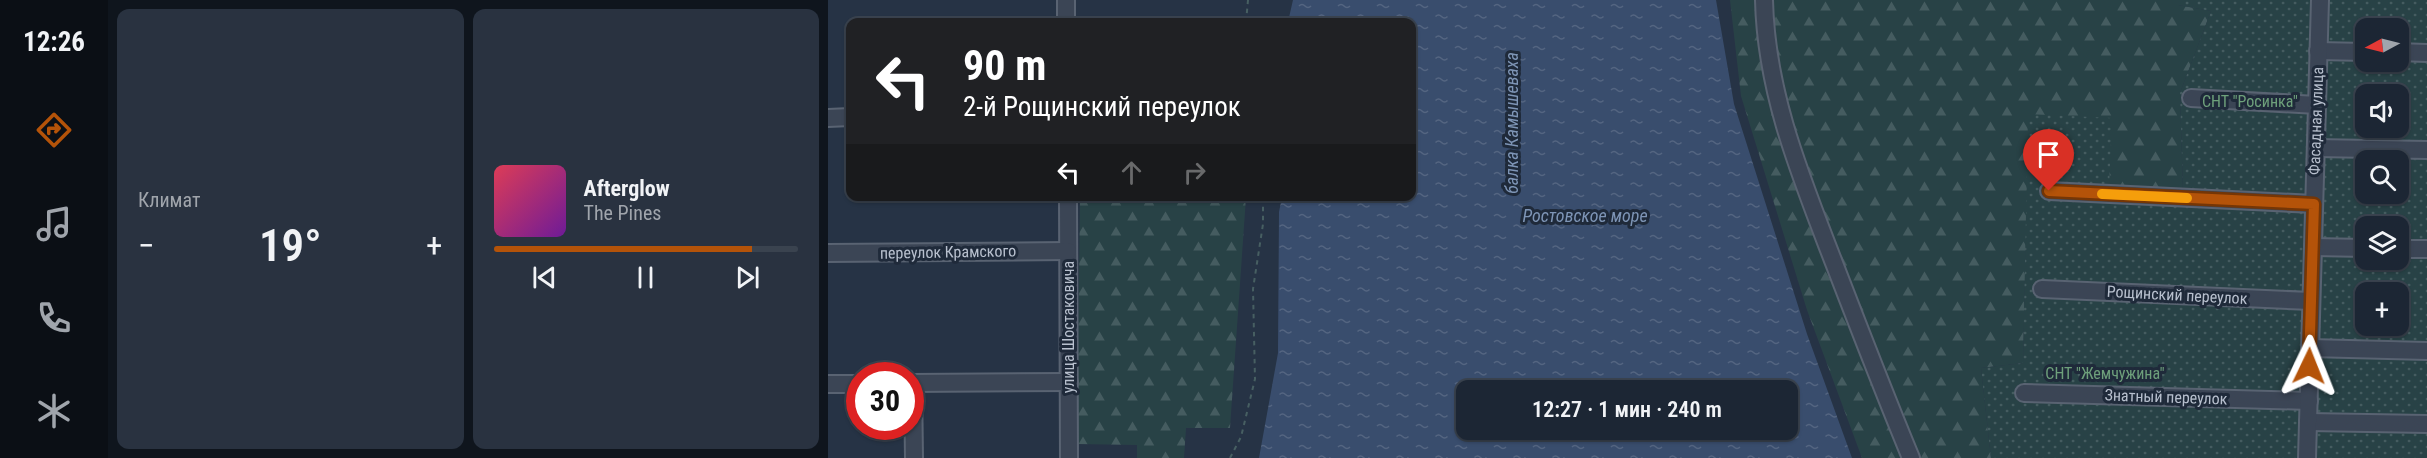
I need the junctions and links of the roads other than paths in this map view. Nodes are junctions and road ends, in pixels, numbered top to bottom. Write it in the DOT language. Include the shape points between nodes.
graph roads {
  1 [pos="1066,0"];
  2 [pos="1764,0"];
  3 [pos="2319,0"];
  4 [pos="1066,18"];
  5 [pos="2318,51"];
  6 [pos="2355,52"];
  7 [pos="2409,52"];
  8 [pos="2427,53"];
  9 [pos="2191,98"];
  10 [pos="2317,105"];
  11 [pos="846,117"];
  12 [pos="828,118"];
  13 [pos="2316,148"];
  14 [pos="2427,150"];
  15 [pos="2049,191"];
  16 [pos="1068,201"];
  17 [pos="2314,204"];
  18 [pos="2313,247"];
  19 [pos="2355,248"];
  20 [pos="2409,249"];
  21 [pos="2427,249"];
  22 [pos="1068,251"];
  23 [pos="828,253"];
  24 [pos="2042,289"];
  25 [pos="2311,301"];
  26 [pos="2310,348"];
  27 [pos="2427,351"];
  28 [pos="1069,382"];
  29 [pos="924,383"];
  30 [pos="828,384"];
  31 [pos="846,384"];
  32 [pos="2024,393"];
  33 [pos="2308,401"];
  34 [pos="2308,422"];
  35 [pos="2427,424"];
  36 [pos="914,440"];
  37 [pos="914,458"];
  38 [pos="1069,458"];
  39 [pos="1911,458"];
  40 [pos="2307,458"];
  1 -- 4 [label="street"];
  2 -- 39 [label="street" via="1771,72 1797,167"];
  3 -- 5 [label="street, Фасадная улица"];
  5 -- 6 [label="street"];
  5 -- 10 [label="street, Фасадная улица"];
  7 -- 8 [label="street"];
  9 -- 10 [label="street"];
  10 -- 13 [label="street, Фасадная улица"];
  11 -- 12 [label="street"];
  13 -- 14 [label="street"];
  13 -- 17 [label="street, Фасадная улица"];
  15 -- 17 [label="street"];
  16 -- 22 [label="street, улица Шостаковича"];
  17 -- 18 [label="street, Фасадная улица"];
  18 -- 19 [label="street"];
  18 -- 25 [label="street, Фасадная улица"];
  20 -- 21 [label="street"];
  22 -- 23 [label="street, переулок Крамского"];
  22 -- 28 [label="street, улица Шостаковича"];
  24 -- 25 [label="street, Рощинский переулок"];
  25 -- 26 [label="street, Фасадная улица"];
  26 -- 27 [label="street"];
  26 -- 33 [label="street, Фасадная улица"];
  28 -- 29 [label="street"];
  28 -- 38 [label="street, улица Шостаковича"];
  30 -- 31 [label="street"];
  32 -- 33 [label="street, Знатный переулок"];
  33 -- 34 [label="street, Фасадная улица"];
  34 -- 35 [label="street"];
  34 -- 40 [label="street, Фасадная улица"];
  36 -- 37 [label="street"];
}
